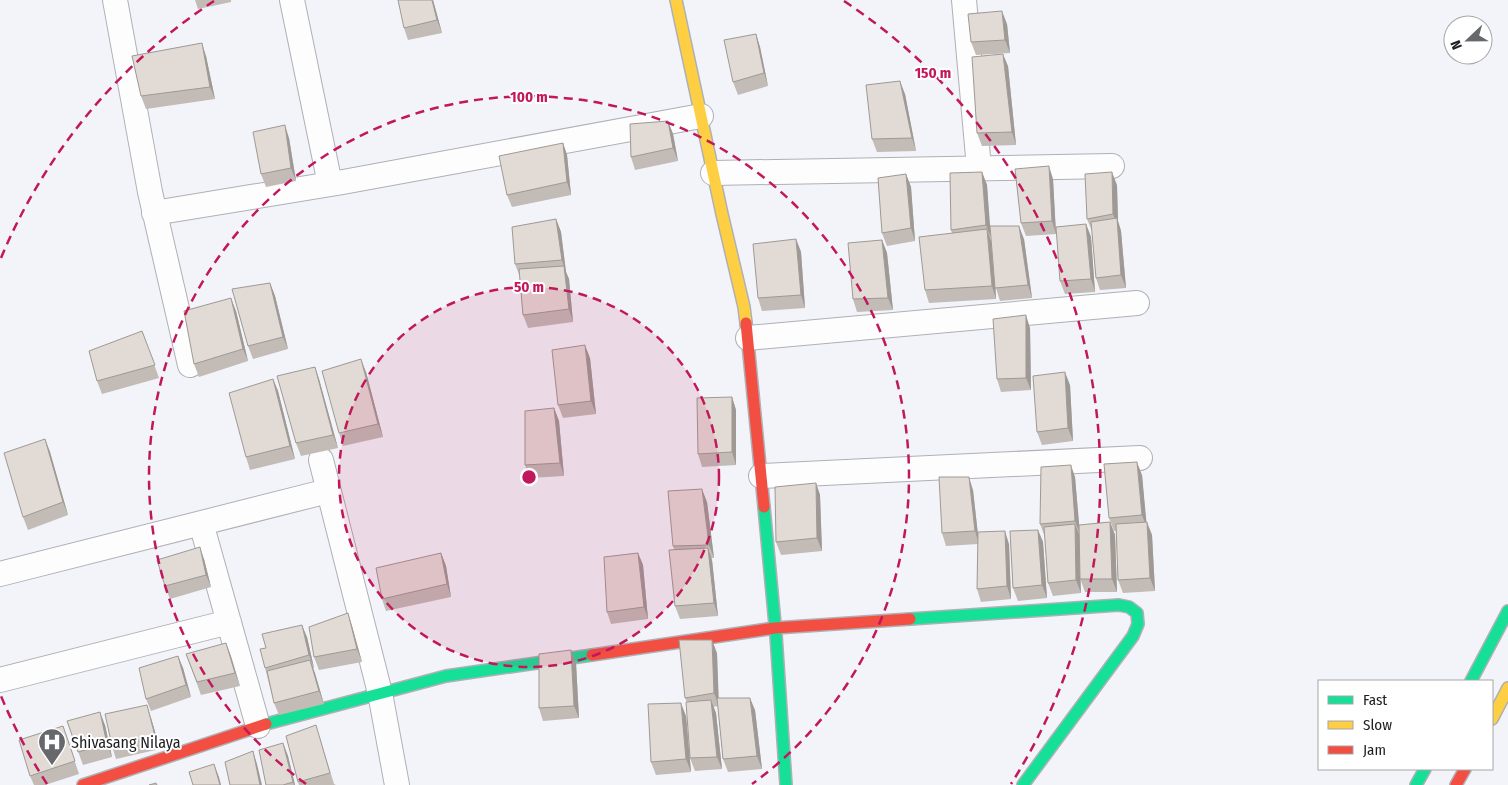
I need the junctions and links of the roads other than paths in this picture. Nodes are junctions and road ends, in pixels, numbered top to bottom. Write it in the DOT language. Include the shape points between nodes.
graph roads {
  1 [pos="116,0"];
  2 [pos="292,0"];
  3 [pos="676,0"];
  4 [pos="964,0"];
  5 [pos="701,116"];
  6 [pos="1112,166"];
  7 [pos="979,168"];
  8 [pos="713,173"];
  9 [pos="330,184"];
  10 [pos="154,213"];
  11 [pos="1137,303"];
  12 [pos="748,338"];
  13 [pos="190,366"];
  14 [pos="1140,458"];
  15 [pos="321,460"];
  16 [pos="761,476"];
  17 [pos="328,491"];
  18 [pos="201,523"];
  19 [pos="0,574"];
  20 [pos="1508,611"];
  21 [pos="229,622"];
  22 [pos="775,628"];
  23 [pos="0,680"];
  24 [pos="1472,680"];
  25 [pos="1508,688"];
  26 [pos="380,694"];
  27 [pos="1493,717"];
  28 [pos="258,726"];
  29 [pos="1424,770"];
  30 [pos="1464,770"];
  31 [pos="83,785"];
  32 [pos="397,785"];
  33 [pos="786,785"];
  34 [pos="1023,785"];
  35 [pos="1416,785"];
  36 [pos="1456,785"];
  1 -- 10 [label="street"];
  2 -- 9 [label="street"];
  3 -- 5 [label="main road"];
  4 -- 7 [label="street"];
  5 -- 8 [label="main road"];
  5 -- 9 [label="street"];
  6 -- 7 [label="street"];
  7 -- 8 [label="street"];
  8 -- 12 [label="main road" via="744,307"];
  9 -- 10 [label="street"];
  10 -- 13 [label="street"];
  11 -- 12 [label="street"];
  12 -- 16 [label="main road"];
  14 -- 16 [label="street"];
  15 -- 17 [label="street"];
  16 -- 22 [label="main road"];
  17 -- 18 [label="street"];
  17 -- 26 [label="street"];
  18 -- 19 [label="street"];
  18 -- 21 [label="street"];
  20 -- 24 [label="main road"];
  21 -- 23 [label="street"];
  21 -- 28 [label="street"];
  22 -- 26 [label="main road" via="446,676"];
  22 -- 33 [label="main road"];
  22 -- 34 [label="main road" via="1119,605 1129,607 1137,614 1138,624 1133,636"];
  25 -- 27 [label="main road"];
  26 -- 28 [label="main road"];
  26 -- 32 [label="street"];
  28 -- 31 [label="main road"];
  29 -- 35 [label="main road"];
  30 -- 36 [label="main road"];
}
